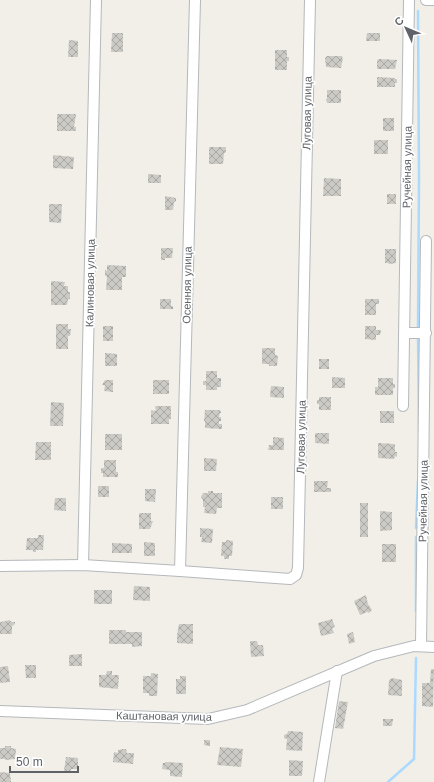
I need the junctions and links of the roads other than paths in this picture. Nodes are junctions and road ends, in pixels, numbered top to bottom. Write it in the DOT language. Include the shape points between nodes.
graph roads {
  1 [pos="96,0"];
  2 [pos="195,0"];
  3 [pos="310,0"];
  4 [pos="409,0"];
  5 [pos="426,0"];
  6 [pos="434,0"];
  7 [pos="426,241"];
  8 [pos="404,333"];
  9 [pos="426,333"];
  10 [pos="404,406"];
  11 [pos="0,566"];
  12 [pos="83,566"];
  13 [pos="180,571"];
  14 [pos="422,646"];
  15 [pos="434,647"];
  16 [pos="337,671"];
  17 [pos="0,711"];
  18 [pos="319,782"];
  1 -- 12 [label="street, Калиновая улица"];
  2 -- 13 [label="street, Осенняя улица"];
  3 -- 13 [label="street, Луговая улица" via="298,568 296,575 290,579"];
  4 -- 8 [label="street, Ручейная улица"];
  5 -- 6 [label="street"];
  7 -- 9 [label="street, Ручейная улица"];
  8 -- 9 [label="street"];
  8 -- 10 [label="street, Ручейная улица"];
  9 -- 14 [label="street, Ручейная улица"];
  11 -- 12 [label="street, Луговая улица"];
  12 -- 13 [label="street, Луговая улица"];
  14 -- 15 [label="street, Каштановая улица"];
  14 -- 16 [label="street, Каштановая улица" via="374,656"];
  16 -- 17 [label="street, Каштановая улица" via="247,710 208,719"];
  16 -- 18 [label="street"];
}
